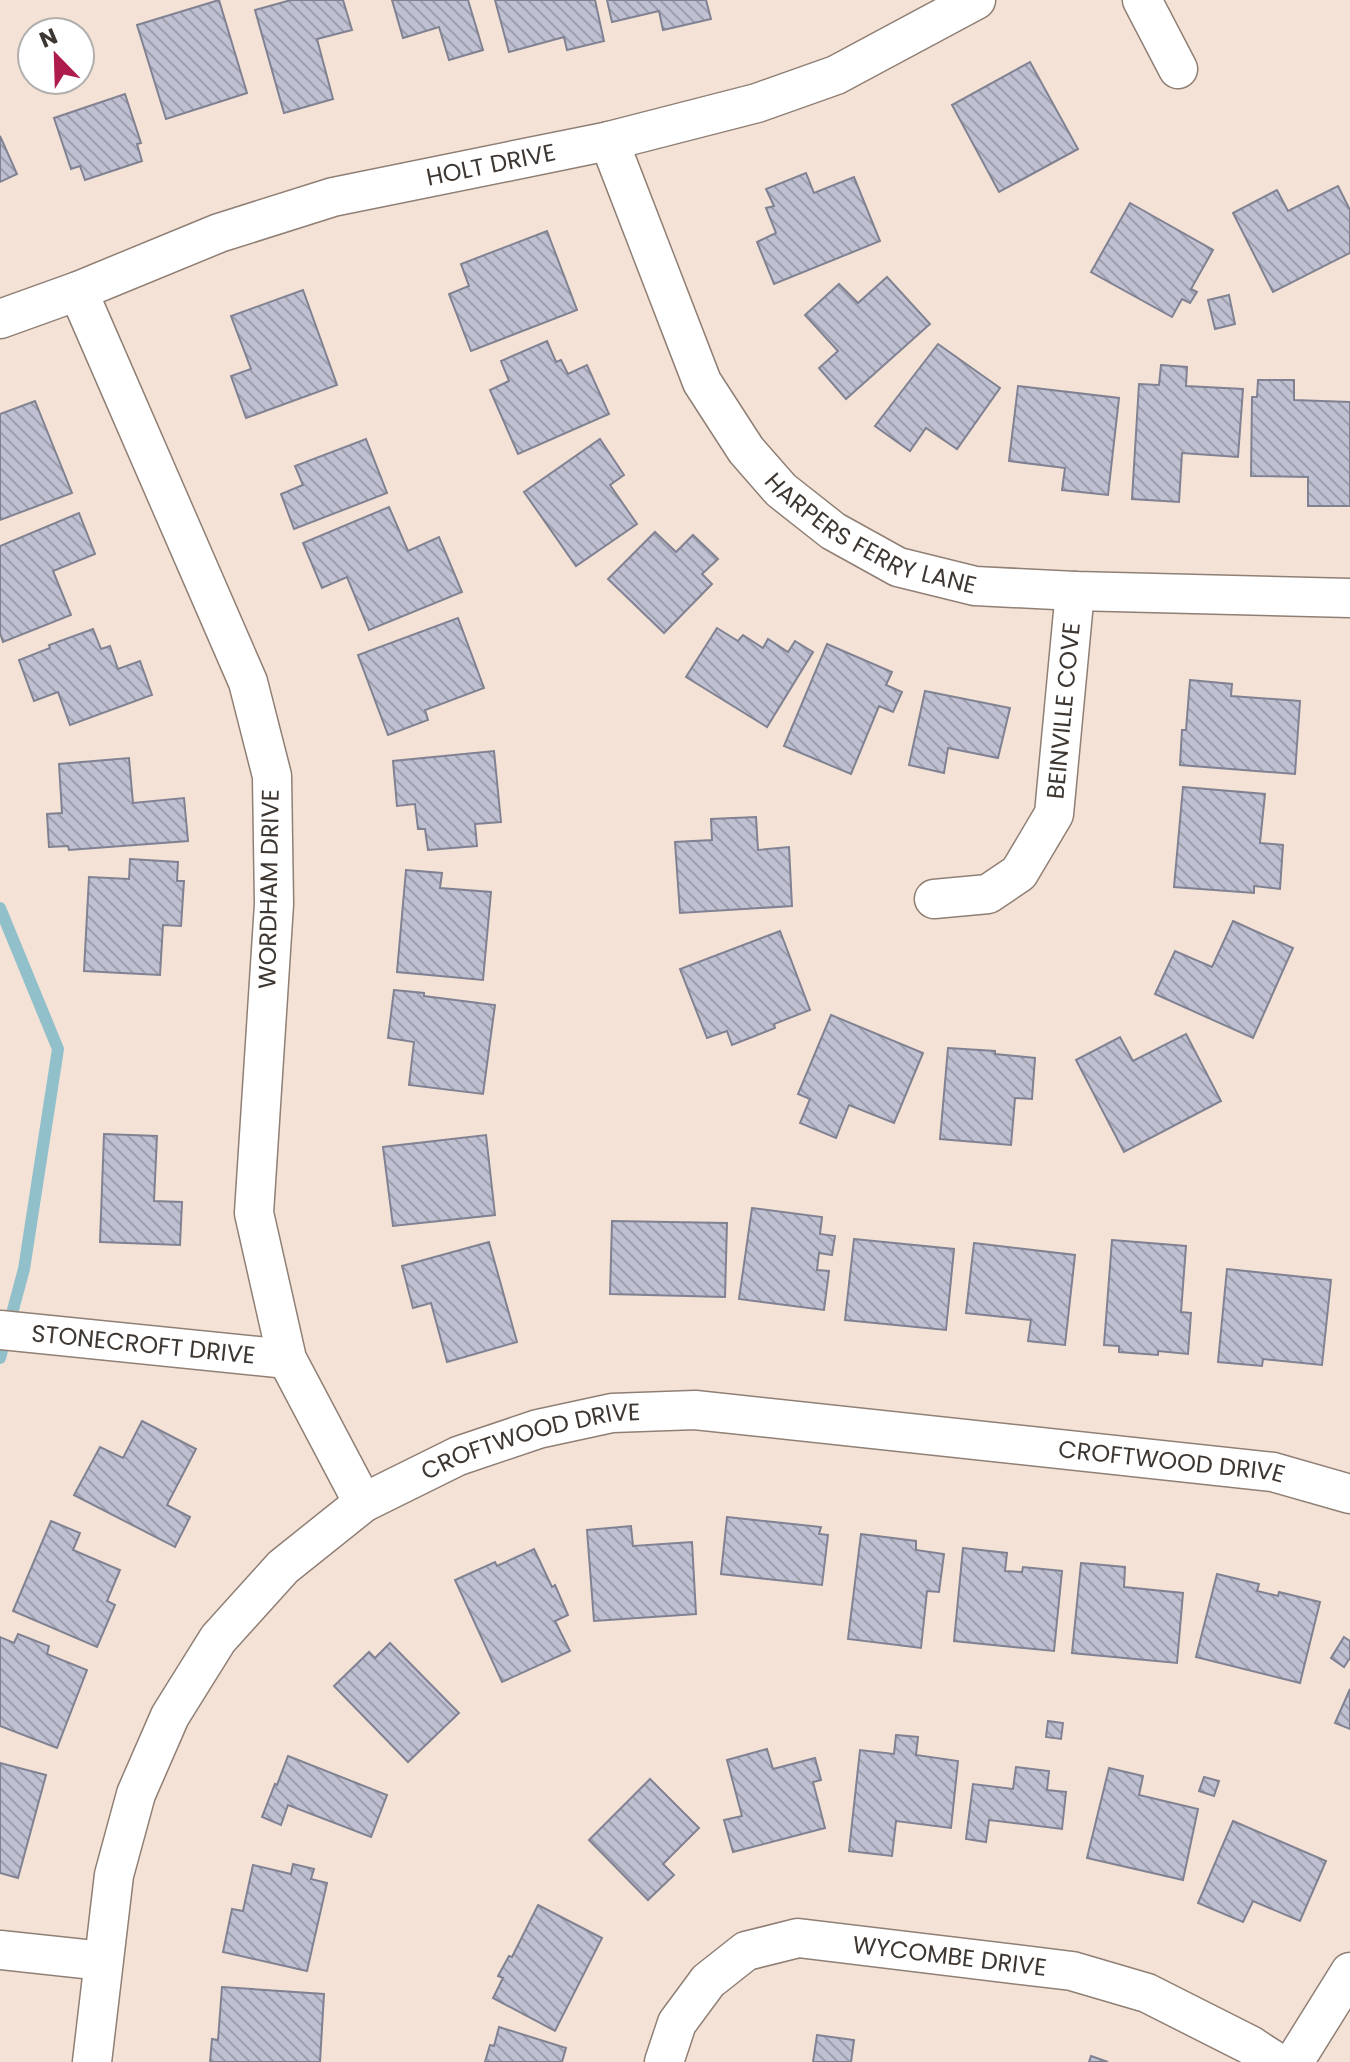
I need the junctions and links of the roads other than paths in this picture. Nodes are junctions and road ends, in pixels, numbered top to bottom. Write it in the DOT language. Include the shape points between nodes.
graph roads {
  1 [pos="976,0"];
  2 [pos="1142,0"];
  3 [pos="1178,69"];
  4 [pos="609,141"];
  5 [pos="78,291"];
  6 [pos="0,319"];
  7 [pos="1075,591"];
  8 [pos="1350,598"];
  9 [pos="934,899"];
  10 [pos="12,1332"];
  11 [pos="287,1359"];
  12 [pos="1350,1494"];
  13 [pos="363,1503"];
  14 [pos="0,1950"];
  15 [pos="103,1961"];
  16 [pos="1350,1972"];
  17 [pos="92,2062"];
  18 [pos="664,2062"];
  19 [pos="1276,2062"];
  20 [pos="1294,2062"];
  1 -- 4 [label="street, HOLT DRIVE" via="836,75 757,103"];
  2 -- 3 [label="street"];
  4 -- 5 [label="street, HOLT DRIVE" via="333,197 219,233"];
  4 -- 7 [label="street, HARPERS FERRY LANE" via="702,382 746,450 781,490 833,531 898,567 975,586"];
  5 -- 6 [label="street, HOLT DRIVE"];
  5 -- 11 [label="street, WORDHAM DRIVE" via="248,682 272,776 274,904 254,1213"];
  7 -- 8 [label="street, HARPERS FERRY LANE"];
  7 -- 9 [label="street, BEINVILLE COVE" via="1054,814 1019,873 988,894"];
  10 -- 11 [label="street, STONECROFT DRIVE"];
  11 -- 13 [label="street, WORDHAM DRIVE"];
  12 -- 13 [label="street, CROFTWOOD DRIVE" via="1273,1472 695,1410 612,1413 538,1429 458,1456"];
  13 -- 15 [label="street, CROFTWOOD DRIVE" via="283,1567 218,1639 170,1716 136,1794 114,1875"];
  14 -- 15 [label="street"];
  15 -- 17 [label="street, CROFTWOOD DRIVE"];
  16 -- 20 [label="street"];
  18 -- 19 [label="street, WYCOMBE DRIVE" via="677,2023 708,1981 746,1951 798,1938 1072,1971 1147,1993"];
}
